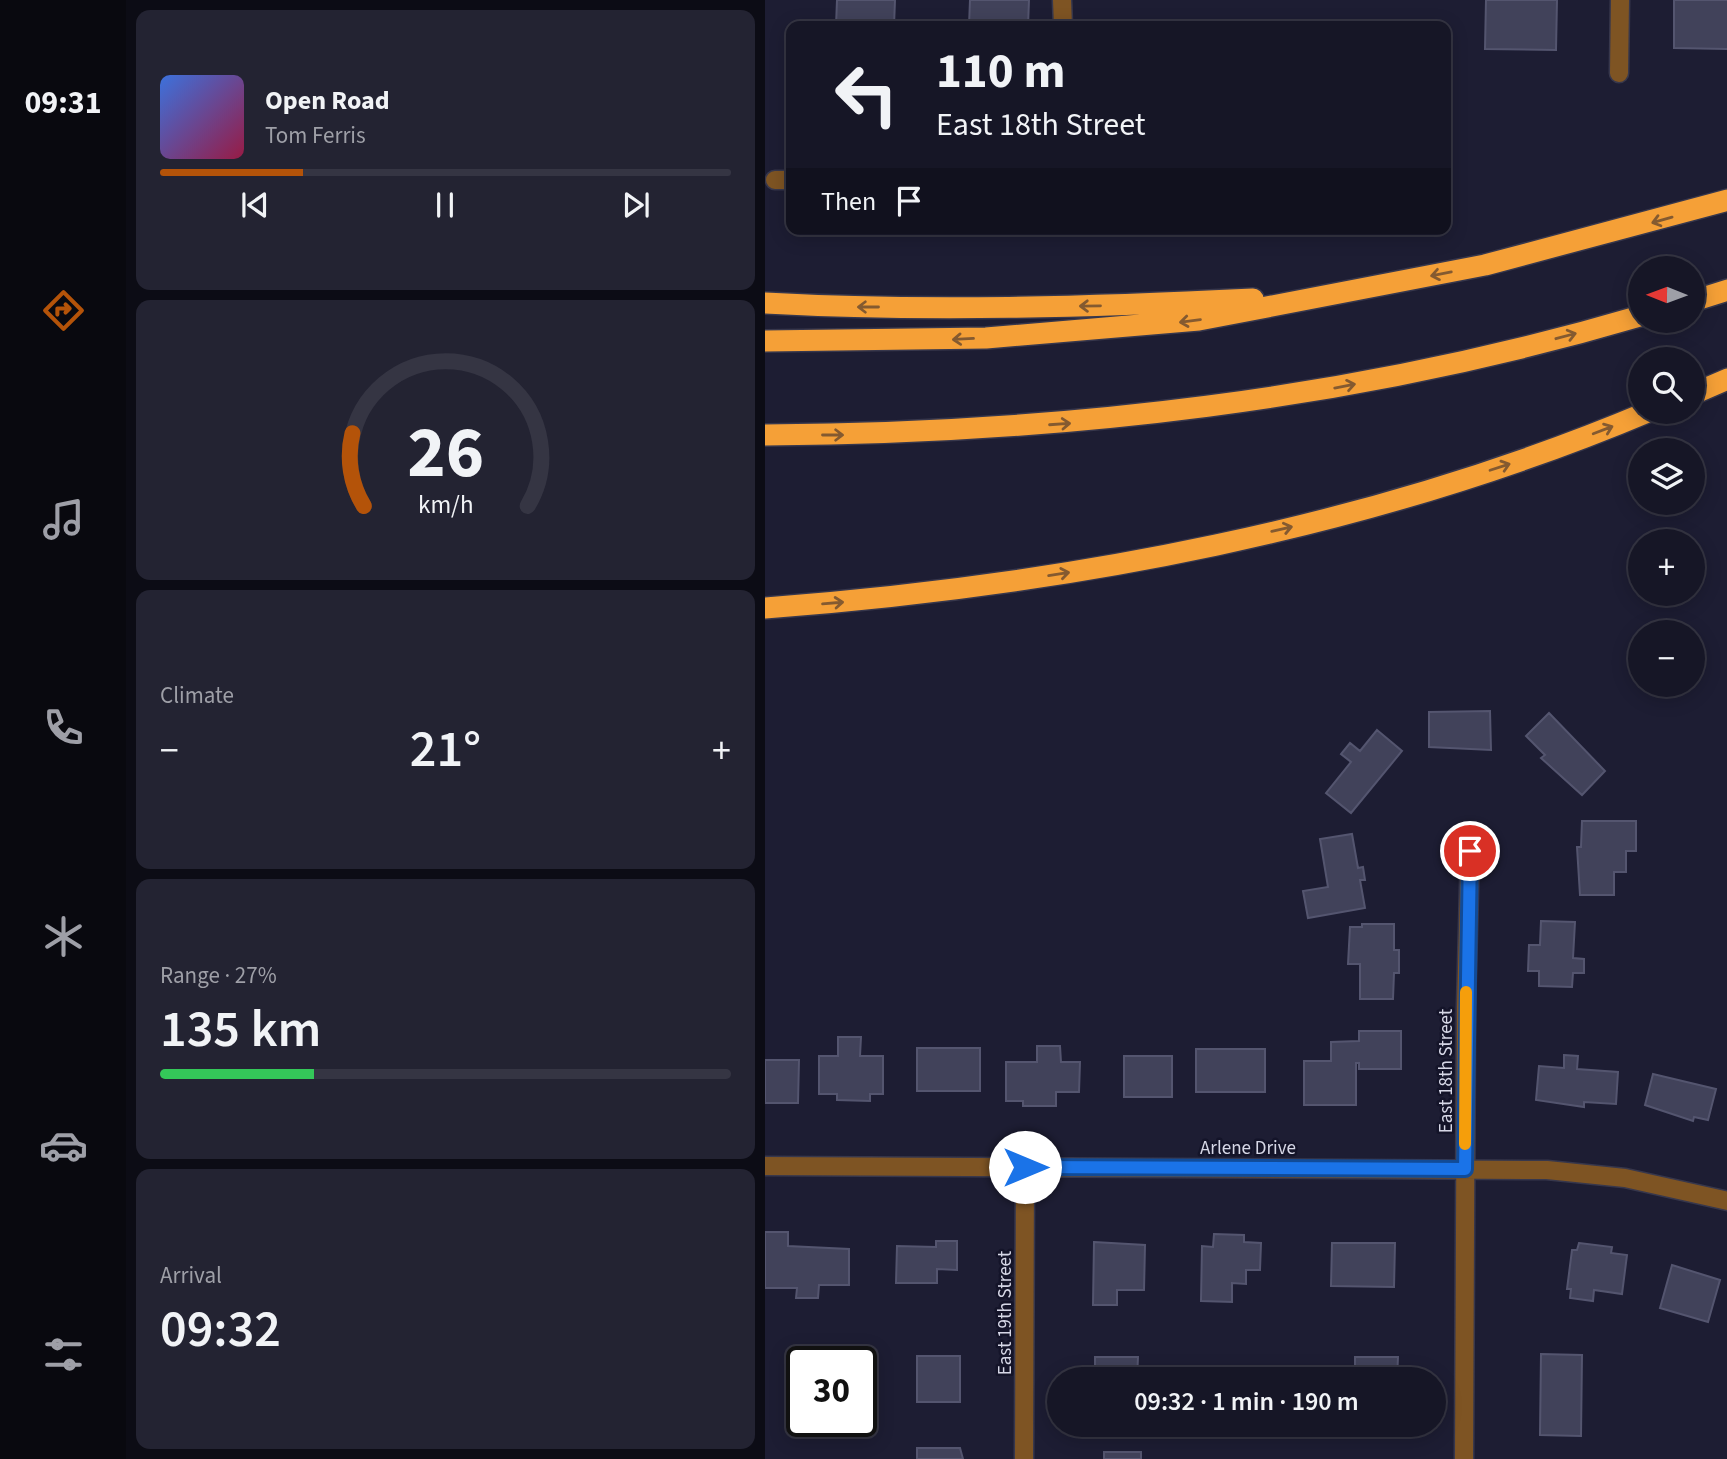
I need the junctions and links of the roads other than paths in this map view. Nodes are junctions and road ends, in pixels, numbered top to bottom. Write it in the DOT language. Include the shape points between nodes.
graph roads {
  1 [pos="1063,0"];
  2 [pos="1620,0"];
  3 [pos="1063,21"];
  4 [pos="1620,73"];
  5 [pos="1727,200"];
  6 [pos="1727,290"];
  7 [pos="1329,295"];
  8 [pos="1705,297"];
  9 [pos="765,303"];
  10 [pos="1628,319"];
  11 [pos="765,341"];
  12 [pos="1727,379"];
  13 [pos="1705,389"];
  14 [pos="1628,419"];
  15 [pos="765,435"];
  16 [pos="765,608"];
  17 [pos="1470,851"];
  18 [pos="765,1166"];
  19 [pos="1025,1167"];
  20 [pos="1465,1169"];
  21 [pos="1727,1201"];
  22 [pos="1024,1459"];
  23 [pos="1464,1459"];
  1 -- 3 [label="street"];
  2 -- 4 [label="street"];
  5 -- 7 [label="highway, one-way" via="1485,265"];
  6 -- 8 [label="highway"];
  7 -- 9 [label="highway, one-way" via="1130,305 845,307"];
  7 -- 11 [label="highway, one-way" via="1132,328 932,340"];
  15 -- 10 [label="highway, one-way" via="948,432 1184,412 1405,374"];
  12 -- 13 [label="highway"];
  16 -- 14 [label="highway, one-way" via="974,588 1199,549 1431,489"];
  17 -- 20 [label="street, East 18th Street"];
  18 -- 19 [label="street, Arlene Drive"];
  19 -- 20 [label="street, Arlene Drive"];
  19 -- 22 [label="street, East 19th Street"];
  20 -- 21 [label="street, Arlene Drive" via="1599,1175"];
  20 -- 23 [label="street, East 18th Street"];
}
